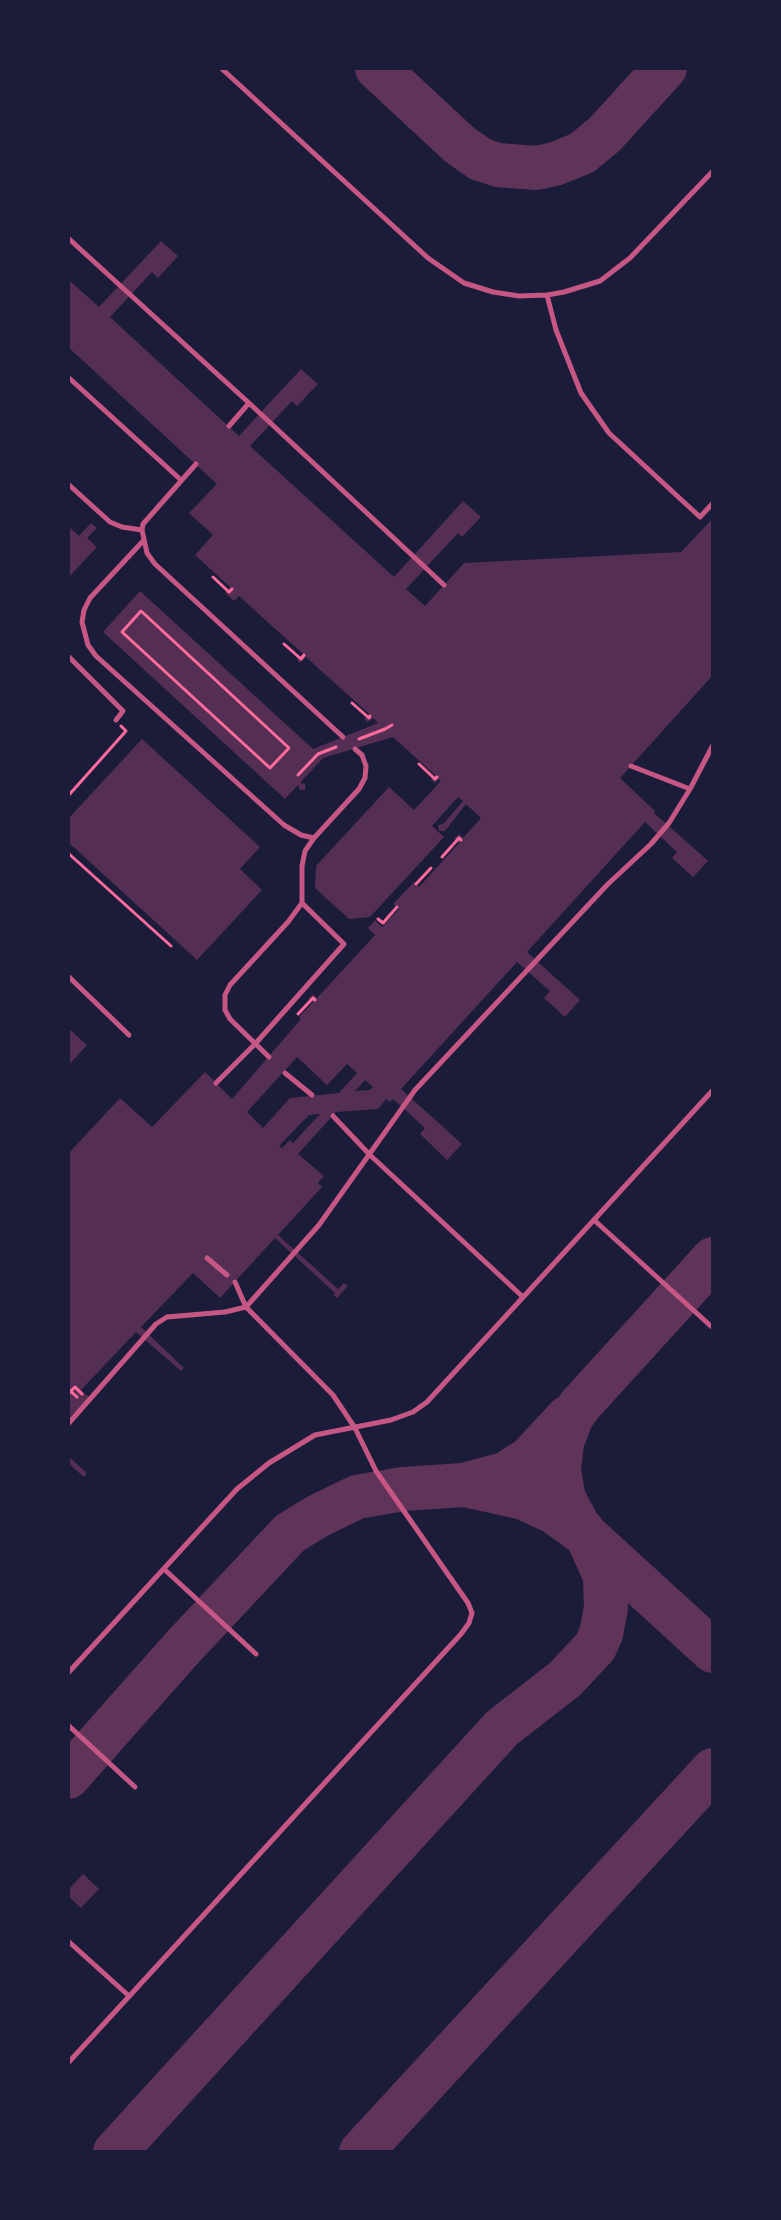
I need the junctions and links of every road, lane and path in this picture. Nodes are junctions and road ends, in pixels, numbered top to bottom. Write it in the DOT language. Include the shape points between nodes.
graph roads {
  1 [pos="221,68"];
  2 [pos="713,171"];
  3 [pos="68,238"];
  4 [pos="547,295"];
  5 [pos="68,377"];
  6 [pos="249,403"];
  7 [pos="229,426"];
  8 [pos="196,464"];
  9 [pos="181,480"];
  10 [pos="68,484"];
  11 [pos="713,503"];
  12 [pos="142,530"];
  13 [pos="144,540"];
  14 [pos="213,577"];
  15 [pos="444,585"];
  16 [pos="232,589"];
  17 [pos="284,644"];
  18 [pos="304,655"];
  19 [pos="68,656"];
  20 [pos="352,703"];
  21 [pos="370,716"];
  22 [pos="116,720"];
  23 [pos="392,725"];
  24 [pos="385,729"];
  25 [pos="126,731"];
  26 [pos="343,737"];
  27 [pos="713,745"];
  28 [pos="289,748"];
  29 [pos="355,749"];
  30 [pos="318,754"];
  31 [pos="419,764"];
  32 [pos="631,766"];
  33 [pos="298,775"];
  34 [pos="437,777"];
  35 [pos="690,789"];
  36 [pos="68,796"];
  37 [pos="314,838"];
  38 [pos="461,840"];
  39 [pos="68,853"];
  40 [pos="442,857"];
  41 [pos="431,868"];
  42 [pos="416,884"];
  43 [pos="302,903"];
  44 [pos="397,907"];
  45 [pos="378,919"];
  46 [pos="171,946"];
  47 [pos="68,976"];
  48 [pos="315,1000"];
  49 [pos="298,1014"];
  50 [pos="129,1035"];
  51 [pos="255,1044"];
  52 [pos="269,1057"];
  53 [pos="285,1073"];
  54 [pos="216,1083"];
  55 [pos="713,1090"];
  56 [pos="312,1095"];
  57 [pos="333,1116"];
  58 [pos="370,1155"];
  59 [pos="594,1220"];
  60 [pos="207,1258"];
  61 [pos="227,1275"];
  62 [pos="235,1282"];
  63 [pos="523,1297"];
  64 [pos="246,1307"];
  65 [pos="713,1328"];
  66 [pos="80,1391"];
  67 [pos="69,1392"];
  68 [pos="77,1401"];
  69 [pos="68,1424"];
  70 [pos="355,1428"];
  71 [pos="164,1569"];
  72 [pos="256,1654"];
  73 [pos="68,1673"];
  74 [pos="68,1725"];
  75 [pos="135,1787"];
  76 [pos="68,1941"];
  77 [pos="129,1996"];
  78 [pos="68,2063"];
  1 -- 4 [label="lane" via="428,258 464,283 519,296"];
  2 -- 4 [label="lane" via="616,270 600,281"];
  3 -- 6 [label="lane"];
  4 -- 11 [label="lane" via="581,393 609,433 700,517"];
  5 -- 9 [label="lane"];
  6 -- 7 [label="lane"];
  6 -- 15 [label="lane"];
  8 -- 9 [label="lane"];
  9 -- 12 [label="lane"];
  10 -- 12 [label="lane" via="110,522"];
  12 -- 13 [label="lane"];
  13 -- 26 [label="lane" via="155,564"];
  13 -- 37 [label="lane" via="90,598 82,622 88,645 284,825"];
  14 -- 16 [label="path" via="229,592"];
  17 -- 18 [label="path" via="301,659"];
  19 -- 22 [label="lane" via="123,711"];
  20 -- 21 [label="path"];
  23 -- 24 [label="path"];
  25 -- 36 [label="path"];
  27 -- 35 [label="lane"];
  28 -- 28 [label="path" via="141,611 122,632 270,768"];
  29 -- 37 [label="lane" via="366,766 365,778"];
  30 -- 33 [label="path"];
  31 -- 34 [label="path"];
  32 -- 35 [label="lane"];
  35 -- 58 [label="lane" via="651,844 415,1090"];
  37 -- 43 [label="lane" via="302,866"];
  38 -- 40 [label="path"];
  39 -- 46 [label="path"];
  41 -- 42 [label="path"];
  43 -- 51 [label="lane" via="225,995 230,1019"];
  43 -- 51 [label="lane" via="344,944"];
  44 -- 45 [label="path" via="383,923"];
  47 -- 50 [label="lane"];
  48 -- 49 [label="path"];
  51 -- 52 [label="lane"];
  51 -- 54 [label="lane"];
  53 -- 56 [label="lane"];
  55 -- 59 [label="lane"];
  57 -- 58 [label="lane"];
  58 -- 63 [label="lane"];
  58 -- 64 [label="lane" via="319,1225"];
  59 -- 63 [label="lane"];
  59 -- 65 [label="lane"];
  60 -- 61 [label="lane"];
  62 -- 64 [label="lane"];
  63 -- 70 [label="lane" via="427,1402 391,1420"];
  64 -- 69 [label="lane" via="167,1317 156,1324"];
  64 -- 70 [label="lane" via="333,1395"];
  66 -- 67 [label="path" via="75,1387"];
  67 -- 68 [label="path"];
  70 -- 71 [label="lane" via="315,1435 269,1463 237,1489"];
  70 -- 77 [label="lane" via="376,1471 468,1603 469,1623"];
  71 -- 72 [label="lane"];
  71 -- 73 [label="lane"];
  74 -- 75 [label="lane"];
  76 -- 77 [label="lane"];
  77 -- 78 [label="lane"];
}
